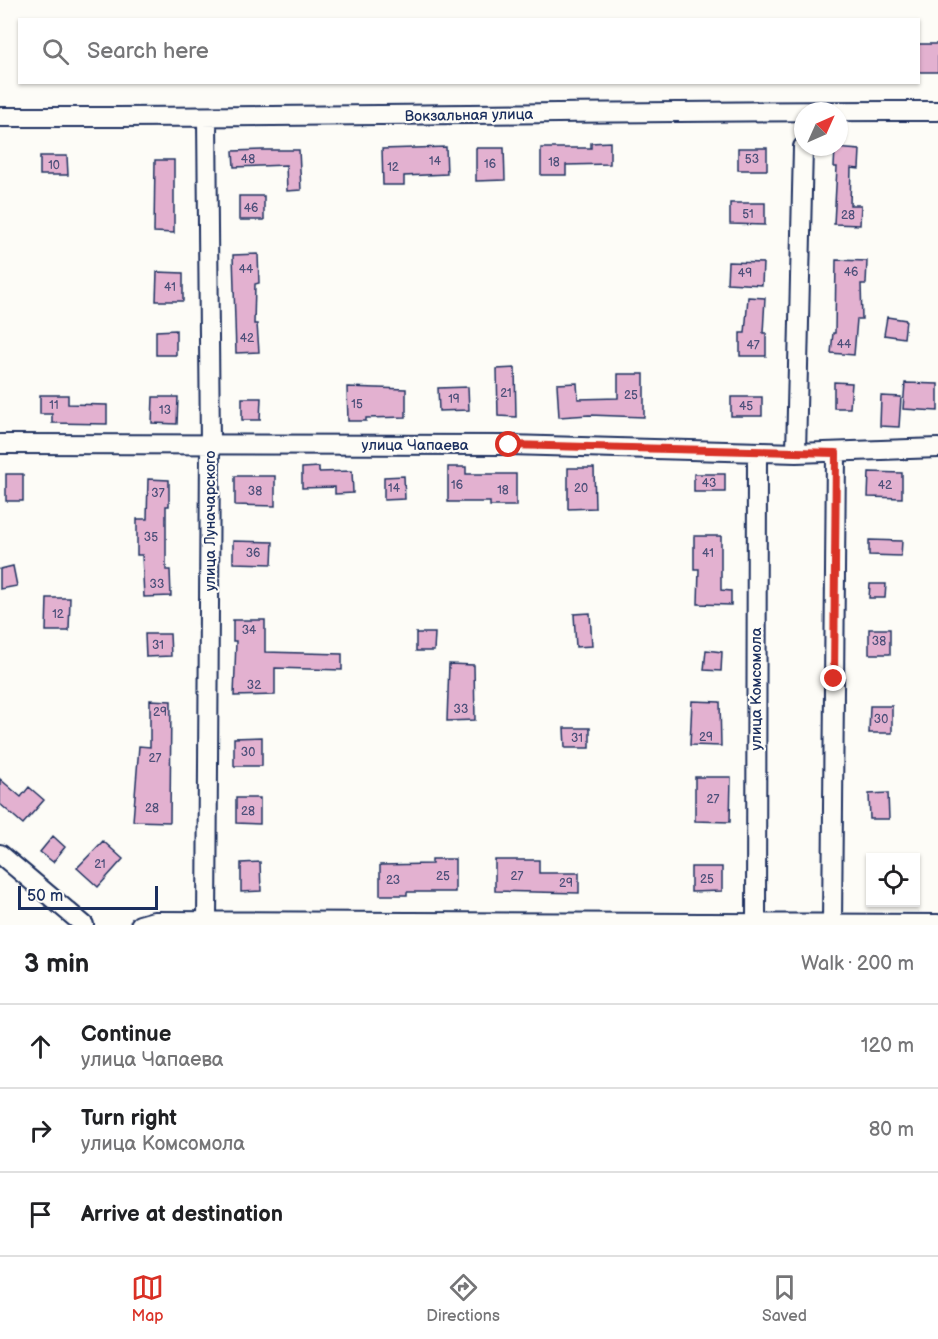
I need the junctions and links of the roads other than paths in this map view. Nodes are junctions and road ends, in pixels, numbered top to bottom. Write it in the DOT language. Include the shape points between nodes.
graph roads {
  1 [pos="794,111"];
  2 [pos="848,111"];
  3 [pos="938,111"];
  4 [pos="0,117"];
  5 [pos="207,117"];
  6 [pos="803,156"];
  7 [pos="0,444"];
  8 [pos="210,445"];
  9 [pos="938,448"];
  10 [pos="757,452"];
  11 [pos="796,453"];
  12 [pos="836,453"];
  13 [pos="0,854"];
  14 [pos="207,923"];
  15 [pos="832,924"];
  16 [pos="938,924"];
  17 [pos="84,925"];
  18 [pos="140,925"];
  19 [pos="756,925"];
  1 -- 5 [label="street, Вокзальная улица"];
  2 -- 3 [label="street, Вокзальная улица"];
  4 -- 5 [label="street, Вокзальная улица"];
  5 -- 8 [label="street, улица Луначарского"];
  6 -- 11 [label="street"];
  7 -- 8 [label="street, улица Чапаева"];
  8 -- 10 [label="street, улица Чапаева" via="509,445"];
  8 -- 14 [label="street, улица Луначарского"];
  9 -- 12 [label="street, улица Чапаева"];
  10 -- 11 [label="street, улица Чапаева"];
  10 -- 19 [label="street, улица Комсомола"];
  11 -- 12 [label="street, улица Чапаева"];
  12 -- 15 [label="street"];
  13 -- 17 [label="street"];
  14 -- 18 [label="street" via="154,921"];
  14 -- 19 [label="street"];
  15 -- 16 [label="street"];
  15 -- 19 [label="street"];
}
